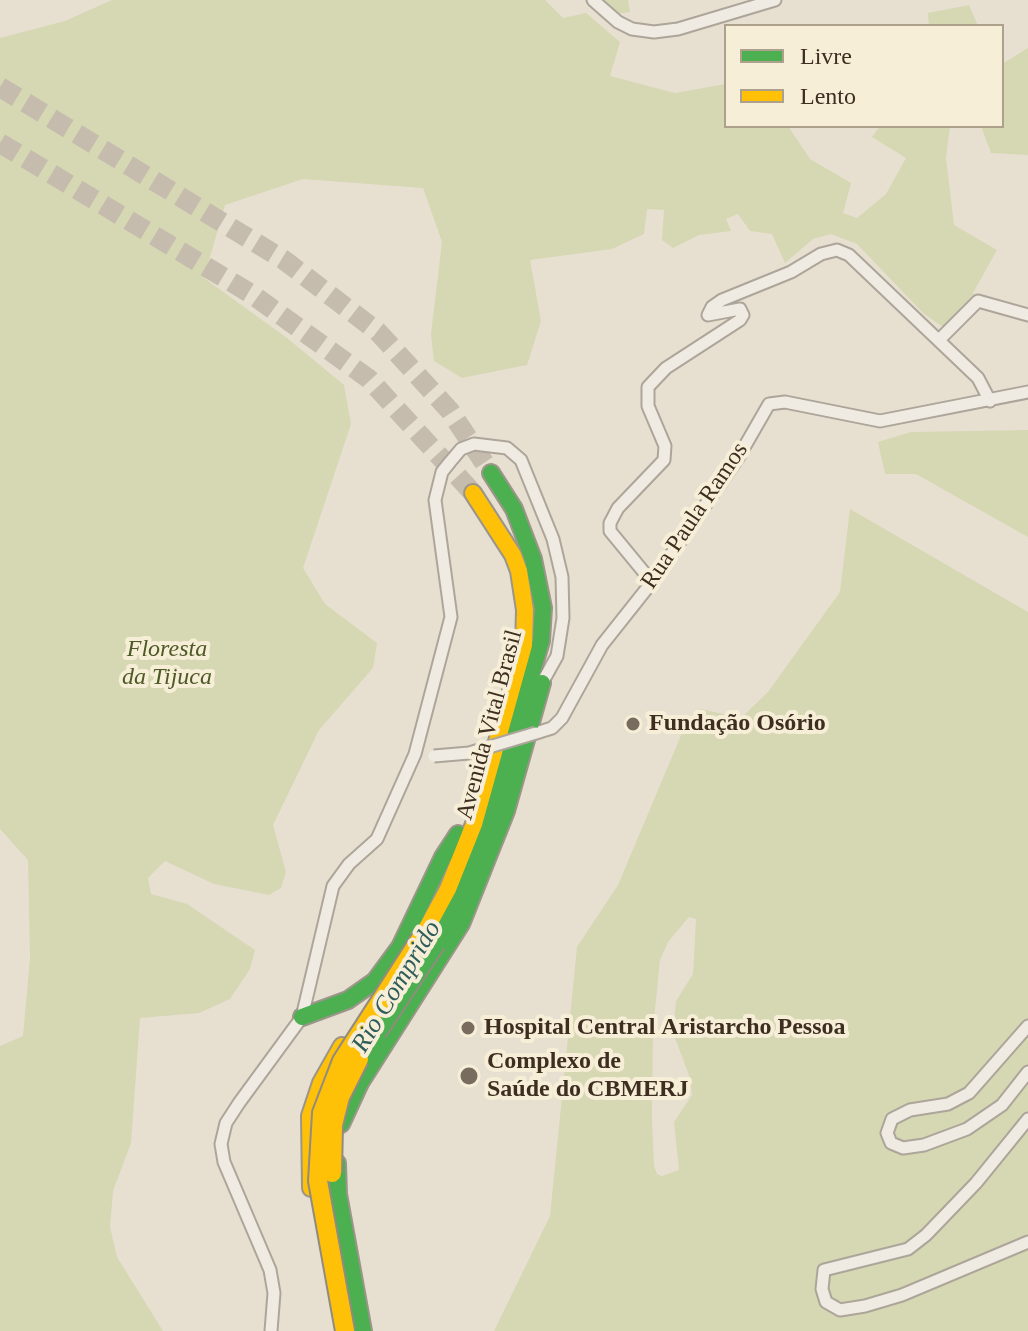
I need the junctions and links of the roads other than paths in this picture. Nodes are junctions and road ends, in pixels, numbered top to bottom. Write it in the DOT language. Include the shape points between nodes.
graph roads {
  1 [pos="593,0"];
  2 [pos="775,0"];
  3 [pos="1028,315"];
  4 [pos="939,340"];
  5 [pos="1028,392"];
  6 [pos="990,401"];
  7 [pos="491,473"];
  8 [pos="473,493"];
  9 [pos="526,534"];
  10 [pos="652,582"];
  11 [pos="525,627"];
  12 [pos="542,683"];
  13 [pos="415,754"];
  14 [pos="458,834"];
  15 [pos="429,939"];
  16 [pos="405,956"];
  17 [pos="430,972"];
  18 [pos="302,1017"];
  19 [pos="1028,1026"];
  20 [pos="1028,1072"];
  21 [pos="1028,1119"];
  22 [pos="1028,1242"];
  23 [pos="271,1331"];
  24 [pos="336,1331"];
  25 [pos="345,1331"];
  26 [pos="360,1331"];
  1 -- 2 [label="street" via="618,22 654,32"];
  3 -- 4 [label="street" via="978,301"];
  4 -- 6 [label="street" via="978,378"];
  4 -- 10 [label="street" via="858,262 837,250 712,307 710,317 737,309 743,315 666,368 648,387 648,406 666,453 660,467 618,508 610,523 610,531"];
  5 -- 6 [label="street, Rua Paula Ramos"];
  6 -- 10 [label="street, Rua Paula Ramos" via="880,421 785,402 769,404"];
  7 -- 9 [label="main road, Avenida Vital Brasil"];
  8 -- 11 [label="main road, Avenida Vital Brasil" via="513,555 523,589"];
  9 -- 12 [label="main road" via="545,572 552,603 552,639"];
  9 -- 15 [label="main road, Avenida Vital Brasil" via="543,608 539,654 477,859"];
  10 -- 13 [label="street, Rua Paula Ramos, bridge" via="602,645 552,728 469,753"];
  11 -- 14 [label="main road"];
  11 -- 15 [label="main road, Avenida Vital Brasil" via="521,661 474,824"];
  12 -- 13 [label="street" via="561,645 562,577 553,539 521,460 507,448 474,444 461,449 442,472 435,500 451,617"];
  12 -- 17 [label="main road" via="486,867 461,924"];
  13 -- 18 [label="street" via="377,839 337,878 330,892"];
  14 -- 16 [label="main road"];
  14 -- 18 [label="main road" via="400,947 375,981 348,1000"];
  15 -- 25 [label="main road, bridge" via="342,1061 322,1113 318,1181"];
  15 -- 26 [label="main road, bridge" via="355,1065 333,1125 335,1208"];
  16 -- 17 [label="main road, bridge"];
  16 -- 24 [label="main road" via="331,1062 310,1116 311,1188"];
  17 -- 26 [label="main road" via="360,1083 340,1125 338,1194"];
  18 -- 23 [label="street" via="232,1113 221,1144 270,1270"];
  19 -- 20 [label="street" via="969,1093 892,1119 887,1133 891,1143 903,1148 924,1145 967,1129 1002,1105"];
  21 -- 22 [label="street" via="926,1235 908,1249 824,1270 822,1289 826,1302 840,1310 865,1306"];
}
